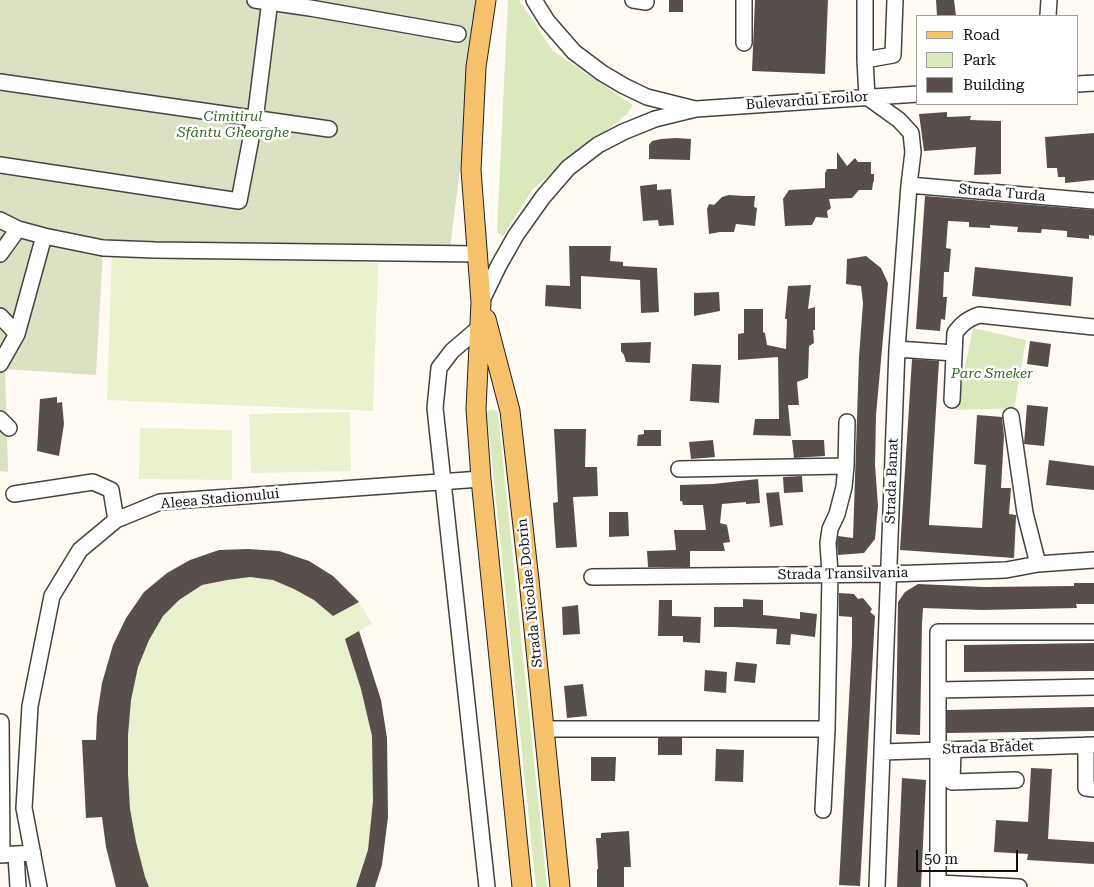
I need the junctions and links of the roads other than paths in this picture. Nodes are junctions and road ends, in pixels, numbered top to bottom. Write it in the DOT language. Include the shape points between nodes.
graph roads {
  1 [pos="486,0"];
  2 [pos="534,0"];
  3 [pos="744,0"];
  4 [pos="865,0"];
  5 [pos="895,0"];
  6 [pos="1049,0"];
  7 [pos="265,1"];
  8 [pos="1048,15"];
  9 [pos="458,34"];
  10 [pos="744,43"];
  11 [pos="865,60"];
  12 [pos="0,82"];
  13 [pos="1094,82"];
  14 [pos="1079,84"];
  15 [pos="916,94"];
  16 [pos="867,97"];
  17 [pos="696,109"];
  18 [pos="254,119"];
  19 [pos="329,129"];
  20 [pos="0,165"];
  21 [pos="910,185"];
  22 [pos="1094,201"];
  23 [pos="0,220"];
  24 [pos="18,229"];
  25 [pos="44,236"];
  26 [pos="0,254"];
  27 [pos="478,254"];
  28 [pos="481,302"];
  29 [pos="0,316"];
  30 [pos="1094,327"];
  31 [pos="480,328"];
  32 [pos="17,334"];
  33 [pos="896,349"];
  34 [pos="954,353"];
  35 [pos="0,364"];
  36 [pos="952,400"];
  37 [pos="476,409"];
  38 [pos="510,411"];
  39 [pos="1011,416"];
  40 [pos="847,422"];
  41 [pos="846,466"];
  42 [pos="680,469"];
  43 [pos="481,479"];
  44 [pos="443,482"];
  45 [pos="14,494"];
  46 [pos="116,520"];
  47 [pos="1094,560"];
  48 [pos="1038,564"];
  49 [pos="889,574"];
  50 [pos="830,575"];
  51 [pos="592,577"];
  52 [pos="1094,632"];
  53 [pos="1094,687"];
  54 [pos="938,690"];
  55 [pos="1,722"];
  56 [pos="544,729"];
  57 [pos="827,729"];
  58 [pos="1090,745"];
  59 [pos="945,750"];
  60 [pos="882,752"];
  61 [pos="1016,780"];
  62 [pos="1094,789"];
  63 [pos="823,810"];
  64 [pos="32,853"];
  65 [pos="6,855"];
  66 [pos="938,885"];
  67 [pos="18,887"];
  68 [pos="39,887"];
  69 [pos="487,887"];
  70 [pos="522,887"];
  71 [pos="560,887"];
  72 [pos="877,887"];
  73 [pos="1019,887"];
  1 -- 27 [label="main road, Strada Nicolae Dobrin" via="476,67 472,170"];
  2 -- 17 [label="street, Bulevardul Eroilor" via="574,52 602,73 647,97"];
  3 -- 10 [label="street"];
  4 -- 11 [label="street"];
  5 -- 11 [label="street" via="893,55"];
  6 -- 8 [label="street"];
  7 -- 9 [label="street"];
  7 -- 18 [label="street"];
  11 -- 16 [label="street"];
  12 -- 18 [label="street"];
  13 -- 14 [label="street"];
  15 -- 16 [label="street, Bulevardul Eroilor"];
  16 -- 17 [label="street, Bulevardul Eroilor"];
  16 -- 21 [label="street, Strada Banat" via="911,133 914,152"];
  17 -- 28 [label="street, Bulevardul Eroilor" via="655,119 622,132 568,168 516,235"];
  18 -- 19 [label="street"];
  18 -- 20 [label="street" via="239,201"];
  21 -- 22 [label="street, Strada Turda"];
  21 -- 33 [label="street, Strada Banat"];
  23 -- 24 [label="street"];
  24 -- 25 [label="street"];
  24 -- 26 [label="street"];
  25 -- 27 [label="street" via="103,248 148,250"];
  25 -- 32 [label="street"];
  27 -- 28 [label="main road, Strada Nicolae Dobrin"];
  28 -- 31 [label="main road, Strada Nicolae Dobrin"];
  28 -- 38 [label="main road, Strada Nicolae Dobrin"];
  29 -- 32 [label="street"];
  30 -- 34 [label="street" via="979,314 961,324 955,334"];
  31 -- 37 [label="main road, Strada Nicolae Dobrin"];
  31 -- 44 [label="street" via="452,351 439,368 435,408"];
  32 -- 35 [label="street"];
  33 -- 34 [label="street"];
  33 -- 49 [label="street, Strada Banat"];
  34 -- 36 [label="street"];
  37 -- 38 [label="main road" via="485,402 498,402"];
  37 -- 43 [label="main road, Strada Nicolae Dobrin"];
  38 -- 56 [label="main road, Strada Nicolae Dobrin"];
  39 -- 48 [label="street" via="1025,513"];
  40 -- 41 [label="street"];
  41 -- 42 [label="street"];
  41 -- 50 [label="street" via="844,488 830,528"];
  43 -- 44 [label="street, Aleea Stadionului"];
  43 -- 70 [label="main road, Strada Nicolae Dobrin"];
  44 -- 46 [label="street, Aleea Stadionului" via="160,502"];
  44 -- 69 [label="street"];
  45 -- 46 [label="street" via="93,482 111,490"];
  46 -- 64 [label="street, Aleea Stadionului" via="80,550 52,596 30,706 24,808"];
  47 -- 48 [label="street, Strada Transilvania"];
  48 -- 49 [label="street, Strada Transilvania" via="1006,570"];
  49 -- 50 [label="street, Strada Transilvania"];
  49 -- 60 [label="street, Strada Banat"];
  50 -- 51 [label="street, Strada Transilvania"];
  50 -- 57 [label="street"];
  52 -- 54 [label="street" via="938,632"];
  53 -- 54 [label="street"];
  54 -- 59 [label="street"];
  55 -- 65 [label="street"];
  56 -- 57 [label="street"];
  56 -- 71 [label="main road, Strada Nicolae Dobrin"];
  57 -- 63 [label="street"];
  58 -- 59 [label="street, Strada Brădet"];
  58 -- 62 [label="street" via="1086,788"];
  59 -- 60 [label="street, Strada Brădet"];
  59 -- 61 [label="street" via="952,782"];
  59 -- 66 [label="street"];
  60 -- 72 [label="street, Strada Banat"];
  64 -- 65 [label="street"];
  64 -- 68 [label="street, Aleea Stadionului"];
  65 -- 67 [label="street"];
  66 -- 73 [label="street"];
}
